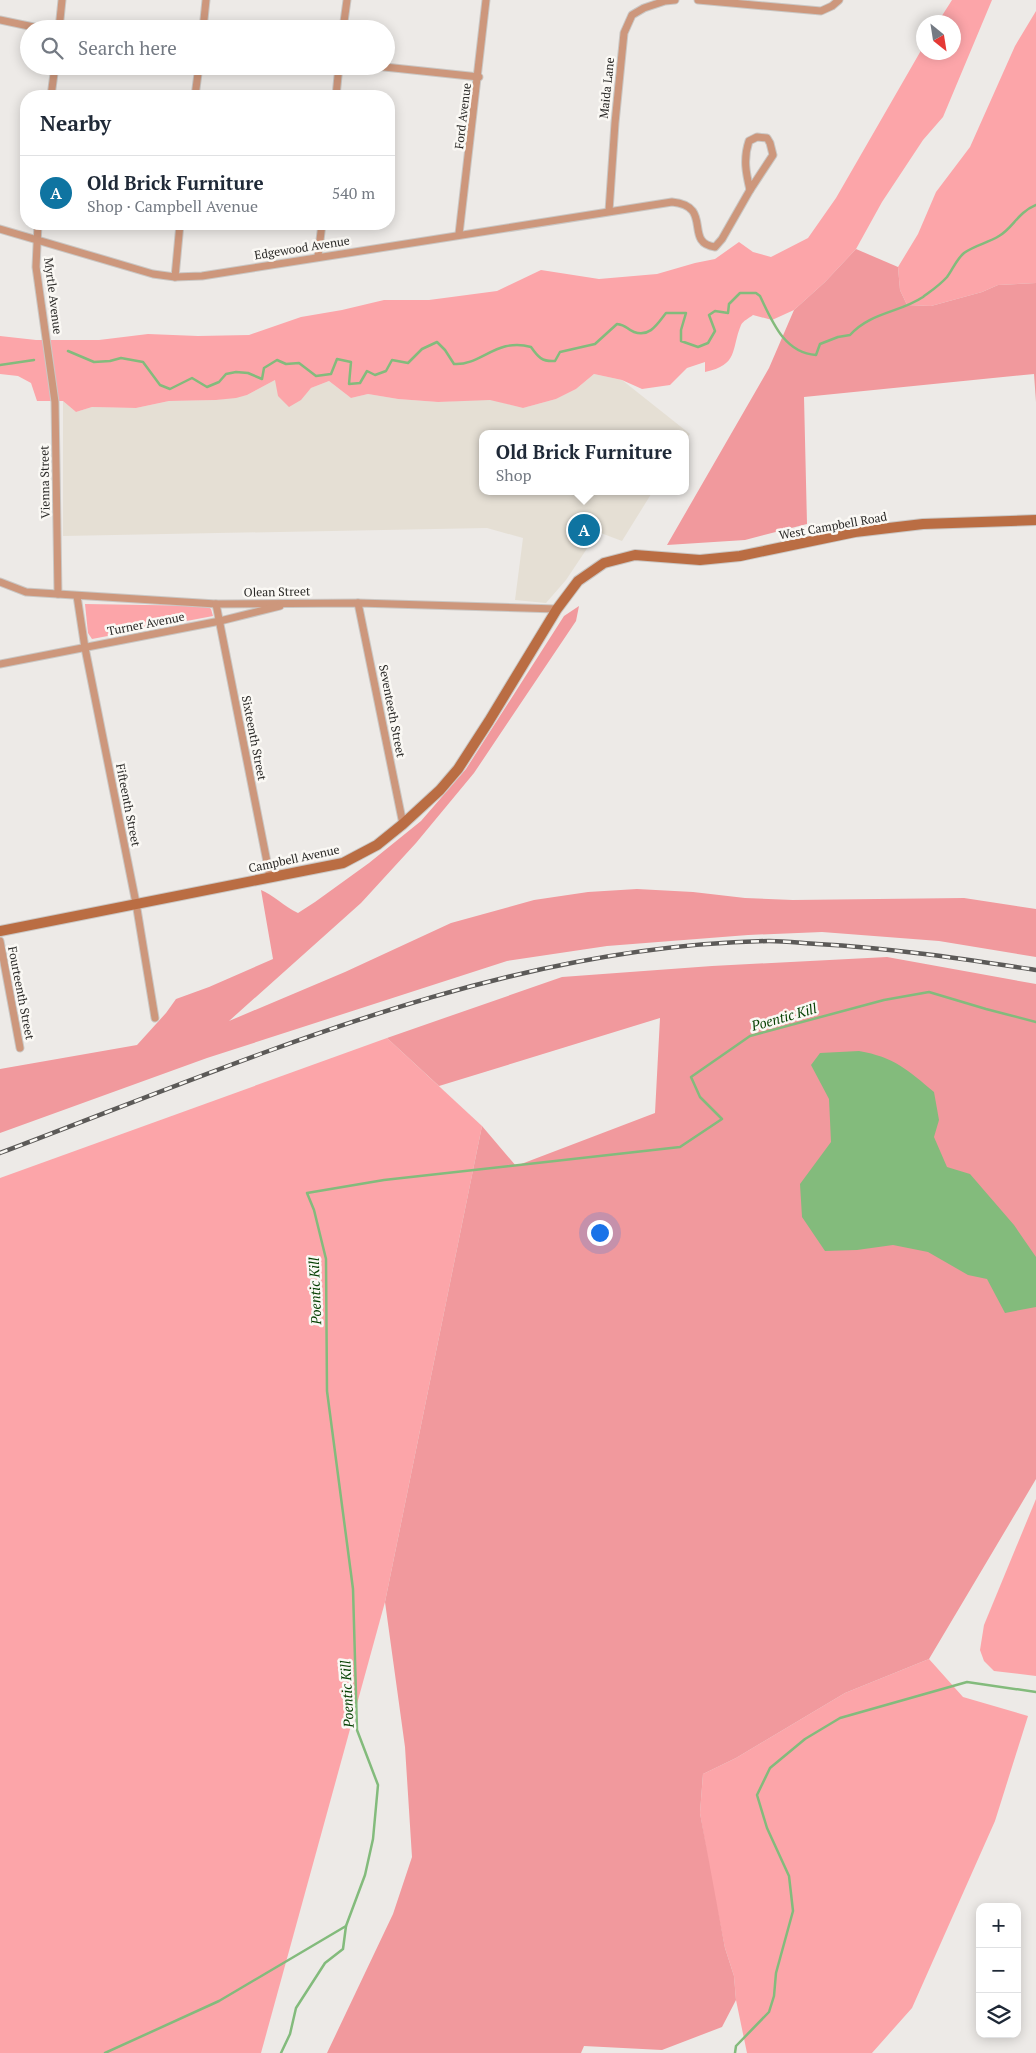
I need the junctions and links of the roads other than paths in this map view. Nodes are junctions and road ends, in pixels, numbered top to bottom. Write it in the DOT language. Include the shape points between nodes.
graph roads {
  1 [pos="62,0"];
  2 [pos="206,0"];
  3 [pos="347,0"];
  4 [pos="486,0"];
  5 [pos="675,0"];
  6 [pos="698,0"];
  7 [pos="839,0"];
  8 [pos="0,20"];
  9 [pos="60,20"];
  10 [pos="204,20"];
  11 [pos="344,20"];
  12 [pos="20,24"];
  13 [pos="395,68"];
  14 [pos="54,75"];
  15 [pos="198,75"];
  16 [pos="338,75"];
  17 [pos="479,77"];
  18 [pos="53,90"];
  19 [pos="196,90"];
  20 [pos="337,90"];
  21 [pos="750,190"];
  22 [pos="609,211"];
  23 [pos="0,228"];
  24 [pos="38,230"];
  25 [pos="179,230"];
  26 [pos="321,230"];
  27 [pos="459,234"];
  28 [pos="37,240"];
  29 [pos="318,256"];
  30 [pos="175,277"];
  31 [pos="52,370"];
  32 [pos="1036,520"];
  33 [pos="634,555"];
  34 [pos="0,582"];
  35 [pos="58,594"];
  36 [pos="76,596"];
  37 [pos="295,602"];
  38 [pos="358,603"];
  39 [pos="216,604"];
  40 [pos="557,609"];
  41 [pos="220,621"];
  42 [pos="85,648"];
  43 [pos="0,664"];
  44 [pos="403,824"];
  45 [pos="270,877"];
  46 [pos="136,903"];
  47 [pos="0,932"];
  48 [pos="0,941"];
  49 [pos="154,1018"];
  50 [pos="20,1048"];
  1 -- 9 [label="street"];
  2 -- 10 [label="street"];
  3 -- 11 [label="street"];
  4 -- 17 [label="street, Ford Avenue"];
  5 -- 22 [label="street, Maida Lane" via="632,14 624,33"];
  6 -- 7 [label="street" via="821,11"];
  8 -- 12 [label="street"];
  13 -- 17 [label="street"];
  14 -- 18 [label="street"];
  15 -- 19 [label="street"];
  16 -- 20 [label="street"];
  17 -- 27 [label="street, Ford Avenue"];
  21 -- 21 [label="street" via="772,155 767,138 757,137 749,141 747,147 745,167"];
  21 -- 22 [label="street, Edgewood Avenue" via="715,247 702,242 695,213 682,203"];
  22 -- 27 [label="street, Edgewood Avenue"];
  23 -- 28 [label="street, Edgewood Avenue"];
  24 -- 28 [label="street, Myrtle Avenue"];
  25 -- 30 [label="street"];
  26 -- 29 [label="street"];
  27 -- 29 [label="street, Edgewood Avenue"];
  28 -- 30 [label="street, Edgewood Avenue" via="153,274"];
  28 -- 31 [label="street, Myrtle Avenue" via="36,267"];
  29 -- 30 [label="street, Edgewood Avenue" via="202,276"];
  31 -- 35 [label="street, Vienna Street"];
  32 -- 33 [label="street, West Campbell Road" via="923,524 700,560"];
  33 -- 40 [label="street, Campbell Avenue" via="614,559 596,568 578,582"];
  34 -- 35 [label="street, Olean Street" via="26,592"];
  35 -- 36 [label="street, Olean Street"];
  36 -- 39 [label="street, Olean Street"];
  36 -- 42 [label="street, Fifteenth Street"];
  37 -- 38 [label="street, Olean Street"];
  37 -- 39 [label="street, Olean Street"];
  37 -- 41 [label="street, Turner Avenue"];
  38 -- 40 [label="street, Olean Street"];
  38 -- 44 [label="street, Seventeeth Street"];
  39 -- 41 [label="street, Sixteenth Street"];
  40 -- 44 [label="street, Campbell Avenue" via="458,769"];
  41 -- 42 [label="street, Turner Avenue"];
  41 -- 45 [label="street, Sixteenth Street"];
  42 -- 43 [label="street, Turner Avenue"];
  42 -- 46 [label="street, Fifteenth Street"];
  44 -- 45 [label="street, Campbell Avenue" via="377,845 343,863"];
  45 -- 46 [label="street, Campbell Avenue"];
  46 -- 47 [label="street, Campbell Avenue"];
  46 -- 49 [label="street, Fifteenth Street"];
  48 -- 50 [label="street, Fourteenth Street"];
}
